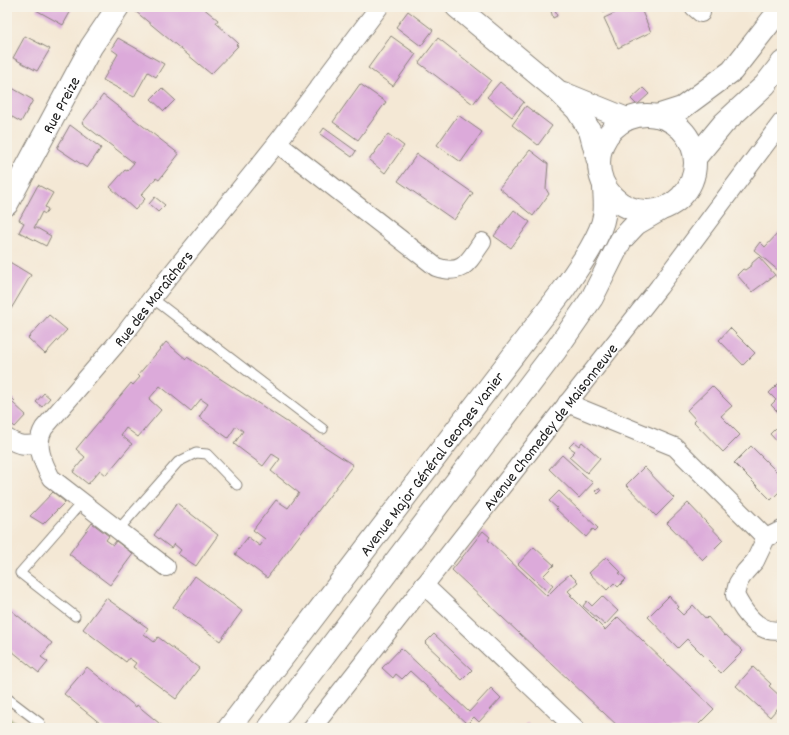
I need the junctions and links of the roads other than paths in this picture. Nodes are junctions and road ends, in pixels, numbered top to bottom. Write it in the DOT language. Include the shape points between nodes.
graph roads {
  1 [pos="118,7"];
  2 [pos="379,7"];
  3 [pos="457,7"];
  4 [pos="782,7"];
  5 [pos="782,63"];
  6 [pos="560,92"];
  7 [pos="657,116"];
  8 [pos="627,119"];
  9 [pos="782,122"];
  10 [pos="277,142"];
  11 [pos="695,158"];
  12 [pos="598,161"];
  13 [pos="604,185"];
  14 [pos="7,204"];
  15 [pos="660,210"];
  16 [pos="482,242"];
  17 [pos="152,298"];
  18 [pos="567,403"];
  19 [pos="323,429"];
  20 [pos="7,438"];
  21 [pos="39,443"];
  22 [pos="237,485"];
  23 [pos="82,502"];
  24 [pos="118,530"];
  25 [pos="782,530"];
  26 [pos="766,538"];
  27 [pos="166,567"];
  28 [pos="424,585"];
  29 [pos="75,616"];
  30 [pos="782,630"];
  31 [pos="7,698"];
  32 [pos="40,723"];
  33 [pos="229,728"];
  34 [pos="269,728"];
  35 [pos="312,728"];
  36 [pos="575,728"];
  1 -- 14 [label="main road, Rue Preize" via="91,47"];
  2 -- 10 [label="street, Rue des Maraîchers"];
  3 -- 6 [label="main road"];
  4 -- 7 [label="main road" via="732,71 682,108"];
  5 -- 11 [label="main road" via="765,85 724,123"];
  6 -- 8 [label="main road"];
  6 -- 12 [label="main road" via="577,110 590,131"];
  7 -- 8 [label="main road" via="642,115"];
  7 -- 11 [label="main road" via="671,121 683,131 691,144"];
  8 -- 12 [label="main road" via="606,136"];
  9 -- 18 [label="street, Avenue Chomedey de Maisonneuve" via="659,287"];
  10 -- 16 [label="street" via="436,267 446,271 465,266"];
  10 -- 17 [label="street, Rue des Maraîchers"];
  11 -- 15 [label="main road" via="694,175 687,190 675,202"];
  12 -- 13 [label="main road"];
  13 -- 15 [label="main road" via="611,196 631,209"];
  13 -- 33 [label="main road, Avenue Major Général Georges Vanier" via="604,216 600,230 564,289"];
  15 -- 34 [label="main road" via="636,224 621,240 592,298 556,350"];
  17 -- 19 [label="lane"];
  17 -- 21 [label="street, Rue des Maraîchers" via="44,428"];
  18 -- 26 [label="street" via="675,447"];
  18 -- 28 [label="street, Avenue Chomedey de Maisonneuve"];
  20 -- 21 [label="street" via="17,445 29,446"];
  21 -- 23 [label="street" via="44,465 51,478"];
  22 -- 24 [label="lane" via="207,454 196,453 178,462"];
  23 -- 24 [label="street"];
  23 -- 29 [label="lane" via="20,573"];
  24 -- 27 [label="street"];
  25 -- 26 [label="street"];
  26 -- 30 [label="street" via="755,561 738,583 735,595 742,610 759,626 770,631"];
  28 -- 35 [label="street, Avenue Chomedey de Maisonneuve"];
  28 -- 36 [label="street"];
  31 -- 32 [label="lane"];
}
